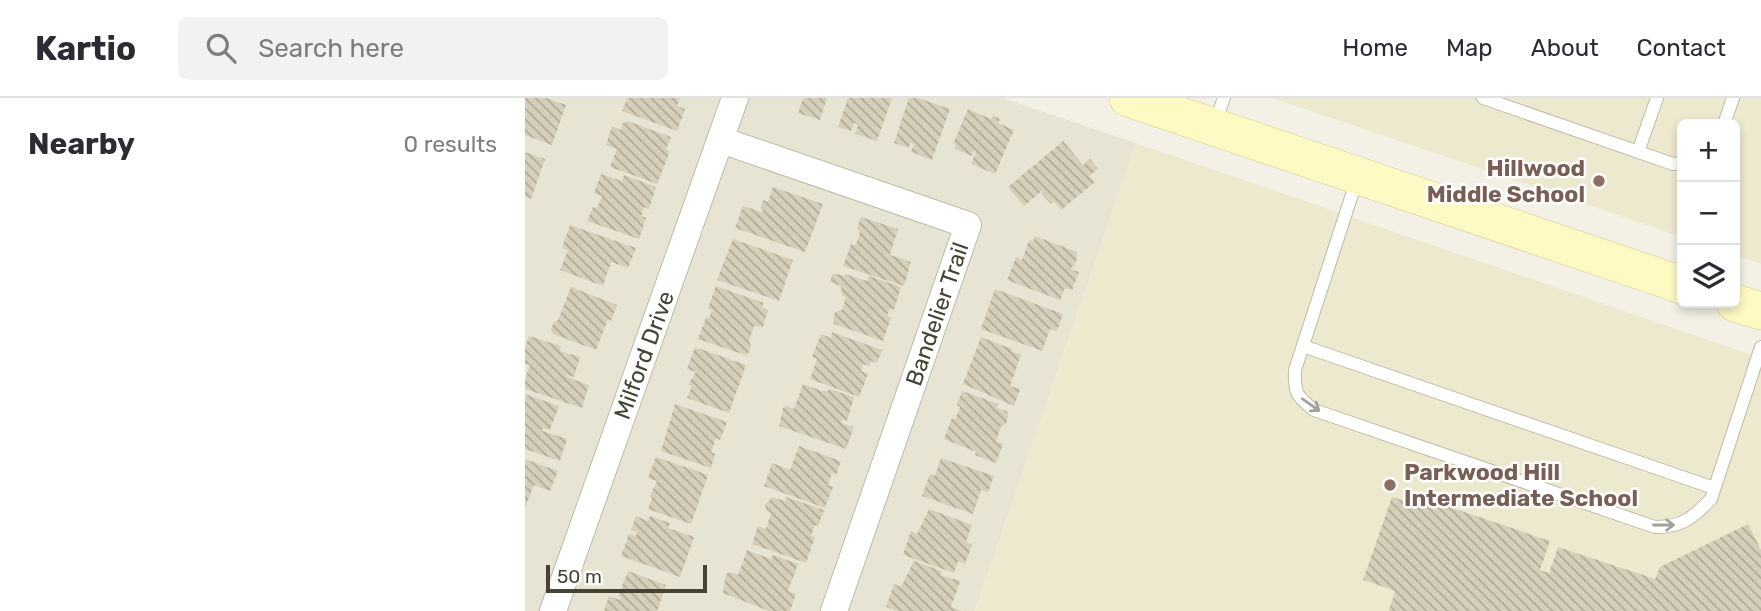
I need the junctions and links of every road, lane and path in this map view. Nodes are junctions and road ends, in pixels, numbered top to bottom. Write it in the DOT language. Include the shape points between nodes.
graph roads {
  1 [pos="735,98"];
  2 [pos="1128,98"];
  3 [pos="1483,98"];
  4 [pos="1657,98"];
  5 [pos="1733,98"];
  6 [pos="1219,112"];
  7 [pos="1726,119"];
  8 [pos="721,140"];
  9 [pos="1638,152"];
  10 [pos="1677,164"];
  11 [pos="1358,175"];
  12 [pos="1677,283"];
  13 [pos="1740,305"];
  14 [pos="1761,312"];
  15 [pos="1303,346"];
  16 [pos="1761,347"];
  17 [pos="1714,488"];
  18 [pos="553,611"];
  19 [pos="834,611"];
  1 -- 8 [label="street, Milford Drive"];
  2 -- 6 [label="street"];
  3 -- 9 [label="lane"];
  4 -- 9 [label="lane"];
  5 -- 7 [label="lane"];
  6 -- 11 [label="street"];
  8 -- 18 [label="street, Milford Drive"];
  8 -- 19 [label="street, Bandelier Trail" via="968,225"];
  9 -- 10 [label="lane"];
  11 -- 12 [label="street"];
  11 -- 15 [label="lane"];
  13 -- 14 [label="street"];
  15 -- 17 [label="lane"];
  15 -- 17 [label="lane, one-way" via="1294,389 1314,410 1655,527 1672,527 1696,514 1711,499"];
  16 -- 17 [label="lane"];
}
